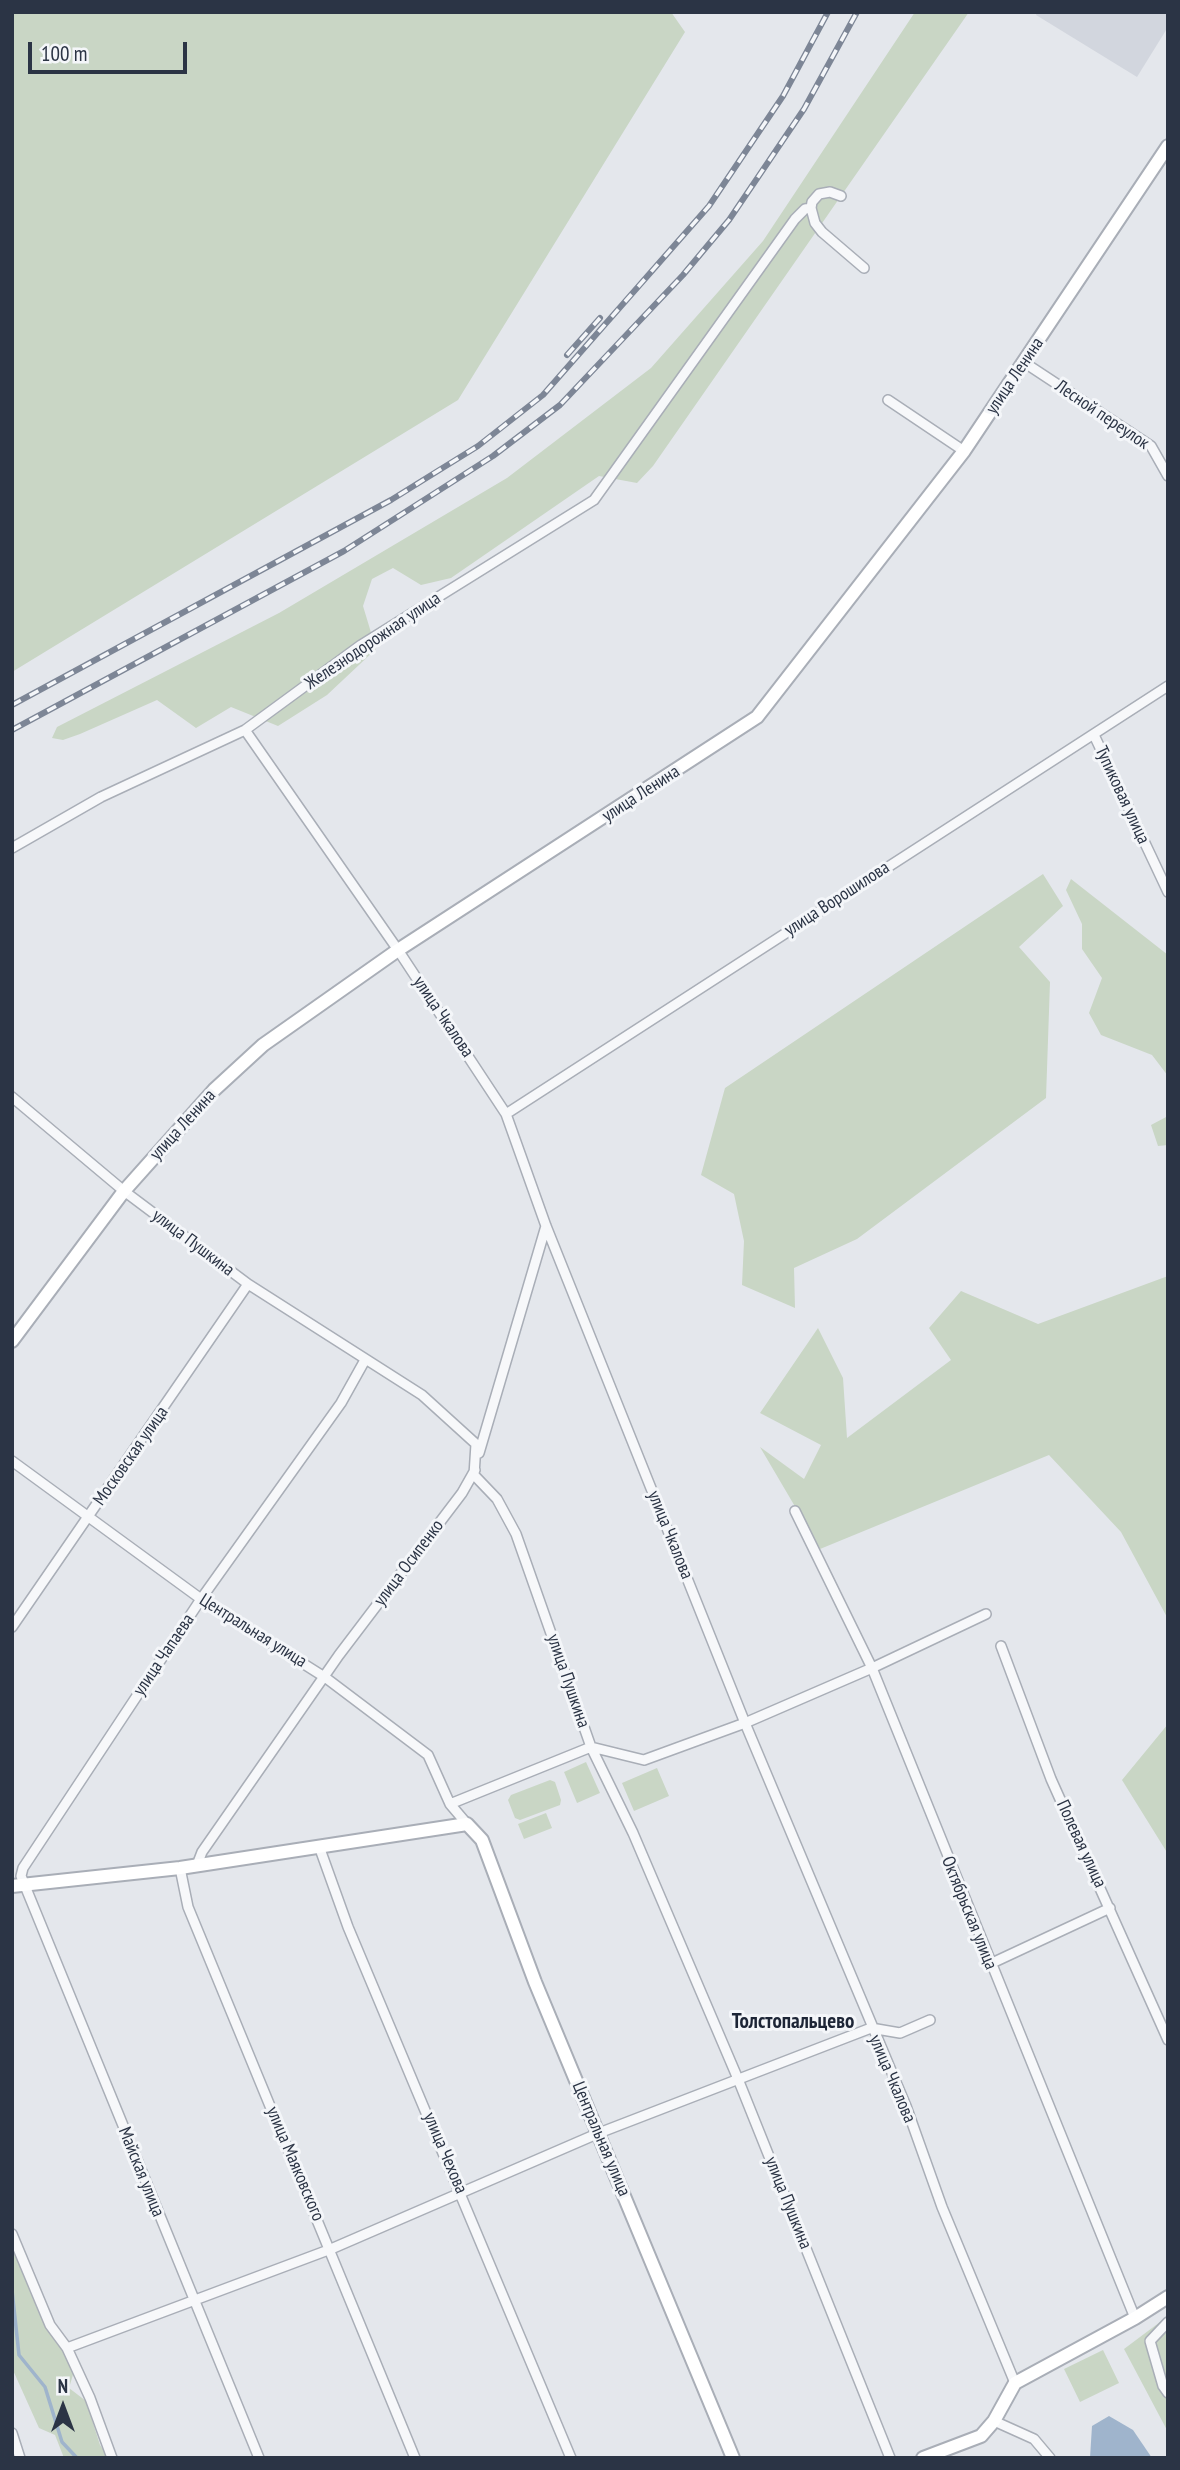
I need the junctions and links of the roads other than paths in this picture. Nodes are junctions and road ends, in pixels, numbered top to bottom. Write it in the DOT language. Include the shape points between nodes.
graph roads {
  1 [pos="1168,146"];
  2 [pos="841,195"];
  3 [pos="811,208"];
  4 [pos="864,268"];
  5 [pos="1025,363"];
  6 [pos="888,400"];
  7 [pos="964,451"];
  8 [pos="1168,476"];
  9 [pos="1168,686"];
  10 [pos="245,730"];
  11 [pos="1094,735"];
  12 [pos="12,848"];
  13 [pos="1168,892"];
  14 [pos="398,950"];
  15 [pos="12,1097"];
  16 [pos="506,1114"];
  17 [pos="124,1191"];
  18 [pos="546,1226"];
  19 [pos="248,1284"];
  20 [pos="12,1341"];
  21 [pos="365,1360"];
  22 [pos="12,1461"];
  23 [pos="474,1475"];
  24 [pos="795,1511"];
  25 [pos="88,1518"];
  26 [pos="201,1599"];
  27 [pos="986,1614"];
  28 [pos="12,1627"];
  29 [pos="1001,1646"];
  30 [pos="872,1668"];
  31 [pos="326,1678"];
  32 [pos="745,1723"];
  33 [pos="591,1747"];
  34 [pos="450,1804"];
  35 [pos="467,1824"];
  36 [pos="320,1849"];
  37 [pos="197,1865"];
  38 [pos="180,1868"];
  39 [pos="18,1886"];
  40 [pos="1110,1908"];
  41 [pos="990,1964"];
  42 [pos="930,2020"];
  43 [pos="871,2028"];
  44 [pos="1168,2040"];
  45 [pos="738,2079"];
  46 [pos="599,2133"];
  47 [pos="462,2194"];
  48 [pos="12,2234"];
  49 [pos="331,2249"];
  50 [pos="1168,2297"];
  51 [pos="194,2301"];
  52 [pos="1135,2318"];
  53 [pos="1168,2322"];
  54 [pos="66,2348"];
  55 [pos="1015,2383"];
  56 [pos="1168,2393"];
  57 [pos="994,2421"];
  58 [pos="12,2433"];
  59 [pos="20,2458"];
  60 [pos="111,2458"];
  61 [pos="259,2458"];
  62 [pos="415,2458"];
  63 [pos="571,2458"];
  64 [pos="733,2458"];
  65 [pos="890,2458"];
  66 [pos="923,2458"];
  67 [pos="1050,2458"];
  1 -- 5 [label="street, улица Ленина"];
  2 -- 3 [label="street, Железнодорожная улица" via="819,194"];
  3 -- 4 [label="street" via="822,232"];
  3 -- 10 [label="street, Железнодорожная улица" via="795,219 594,500 362,645"];
  5 -- 7 [label="street, улица Ленина"];
  5 -- 8 [label="street, Лесной переулок" via="1151,446"];
  6 -- 7 [label="street"];
  7 -- 14 [label="street, улица Ленина" via="750,724"];
  9 -- 11 [label="street, улица Ворошилова"];
  10 -- 12 [label="street, Железнодорожная улица" via="101,797"];
  10 -- 14 [label="street, улица Чкалова"];
  11 -- 13 [label="street, Тупиковая улица"];
  11 -- 16 [label="street, улица Ворошилова"];
  14 -- 16 [label="street, улица Чкалова"];
  14 -- 17 [label="street, улица Ленина" via="262,1045 214,1090"];
  15 -- 17 [label="street, улица Пушкина"];
  16 -- 18 [label="street, улица Чкалова"];
  17 -- 19 [label="street, улица Пушкина"];
  17 -- 20 [label="street, улица Ленина"];
  18 -- 23 [label="street, улица Осипенко"];
  18 -- 32 [label="street, улица Чкалова"];
  19 -- 21 [label="street, улица Пушкина"];
  19 -- 25 [label="street, Московская улица"];
  21 -- 23 [label="street, улица Пушкина" via="422,1395 469,1436 476,1444"];
  21 -- 26 [label="street, улица Чапаева" via="341,1403"];
  22 -- 25 [label="street, Центральная улица"];
  23 -- 31 [label="street, улица Осипенко"];
  23 -- 33 [label="street, улица Пушкина" via="497,1499 516,1534"];
  24 -- 30 [label="street, Октябрьская улица"];
  25 -- 26 [label="street, Центральная улица"];
  25 -- 28 [label="street, Московская улица"];
  26 -- 31 [label="street, Центральная улица"];
  26 -- 39 [label="street, улица Чапаева" via="23,1868"];
  27 -- 30 [label="street"];
  29 -- 40 [label="street, Полевая улица" via="1051,1779"];
  30 -- 32 [label="street"];
  30 -- 41 [label="street, Октябрьская улица"];
  31 -- 34 [label="street, Центральная улица" via="428,1755"];
  31 -- 37 [label="street, улица Осипенко"];
  32 -- 33 [label="street" via="644,1760"];
  32 -- 43 [label="street, улица Чкалова"];
  33 -- 34 [label="street"];
  33 -- 45 [label="street, улица Пушкина" via="633,1833"];
  34 -- 35 [label="street, Центральная улица"];
  35 -- 36 [label="street"];
  35 -- 46 [label="street, Центральная улица" via="482,1840 534,1982"];
  36 -- 37 [label="street"];
  36 -- 47 [label="street, улица Чехова" via="348,1927"];
  37 -- 38 [label="street"];
  38 -- 39 [label="street"];
  38 -- 49 [label="street, улица Маяковского" via="188,1908"];
  39 -- 51 [label="street, Майская улица"];
  40 -- 41 [label="street"];
  40 -- 44 [label="street, Полевая улица"];
  41 -- 52 [label="street, Октябрьская улица"];
  42 -- 43 [label="street" via="901,2033"];
  43 -- 45 [label="street"];
  43 -- 55 [label="street, улица Чкалова"];
  45 -- 46 [label="street"];
  45 -- 65 [label="street, улица Пушкина"];
  46 -- 47 [label="street"];
  46 -- 64 [label="street, Центральная улица"];
  47 -- 49 [label="street"];
  47 -- 63 [label="street, улица Чехова"];
  48 -- 54 [label="street" via="50,2325"];
  49 -- 51 [label="street"];
  49 -- 62 [label="street, улица Маяковского"];
  50 -- 52 [label="street"];
  51 -- 54 [label="street"];
  51 -- 61 [label="street, Майская улица"];
  52 -- 55 [label="street"];
  53 -- 56 [label="street" via="1150,2341"];
  54 -- 60 [label="street"];
  55 -- 57 [label="street"];
  57 -- 66 [label="street" via="981,2436"];
  57 -- 67 [label="street" via="1034,2439"];
  58 -- 59 [label="street"];
}
